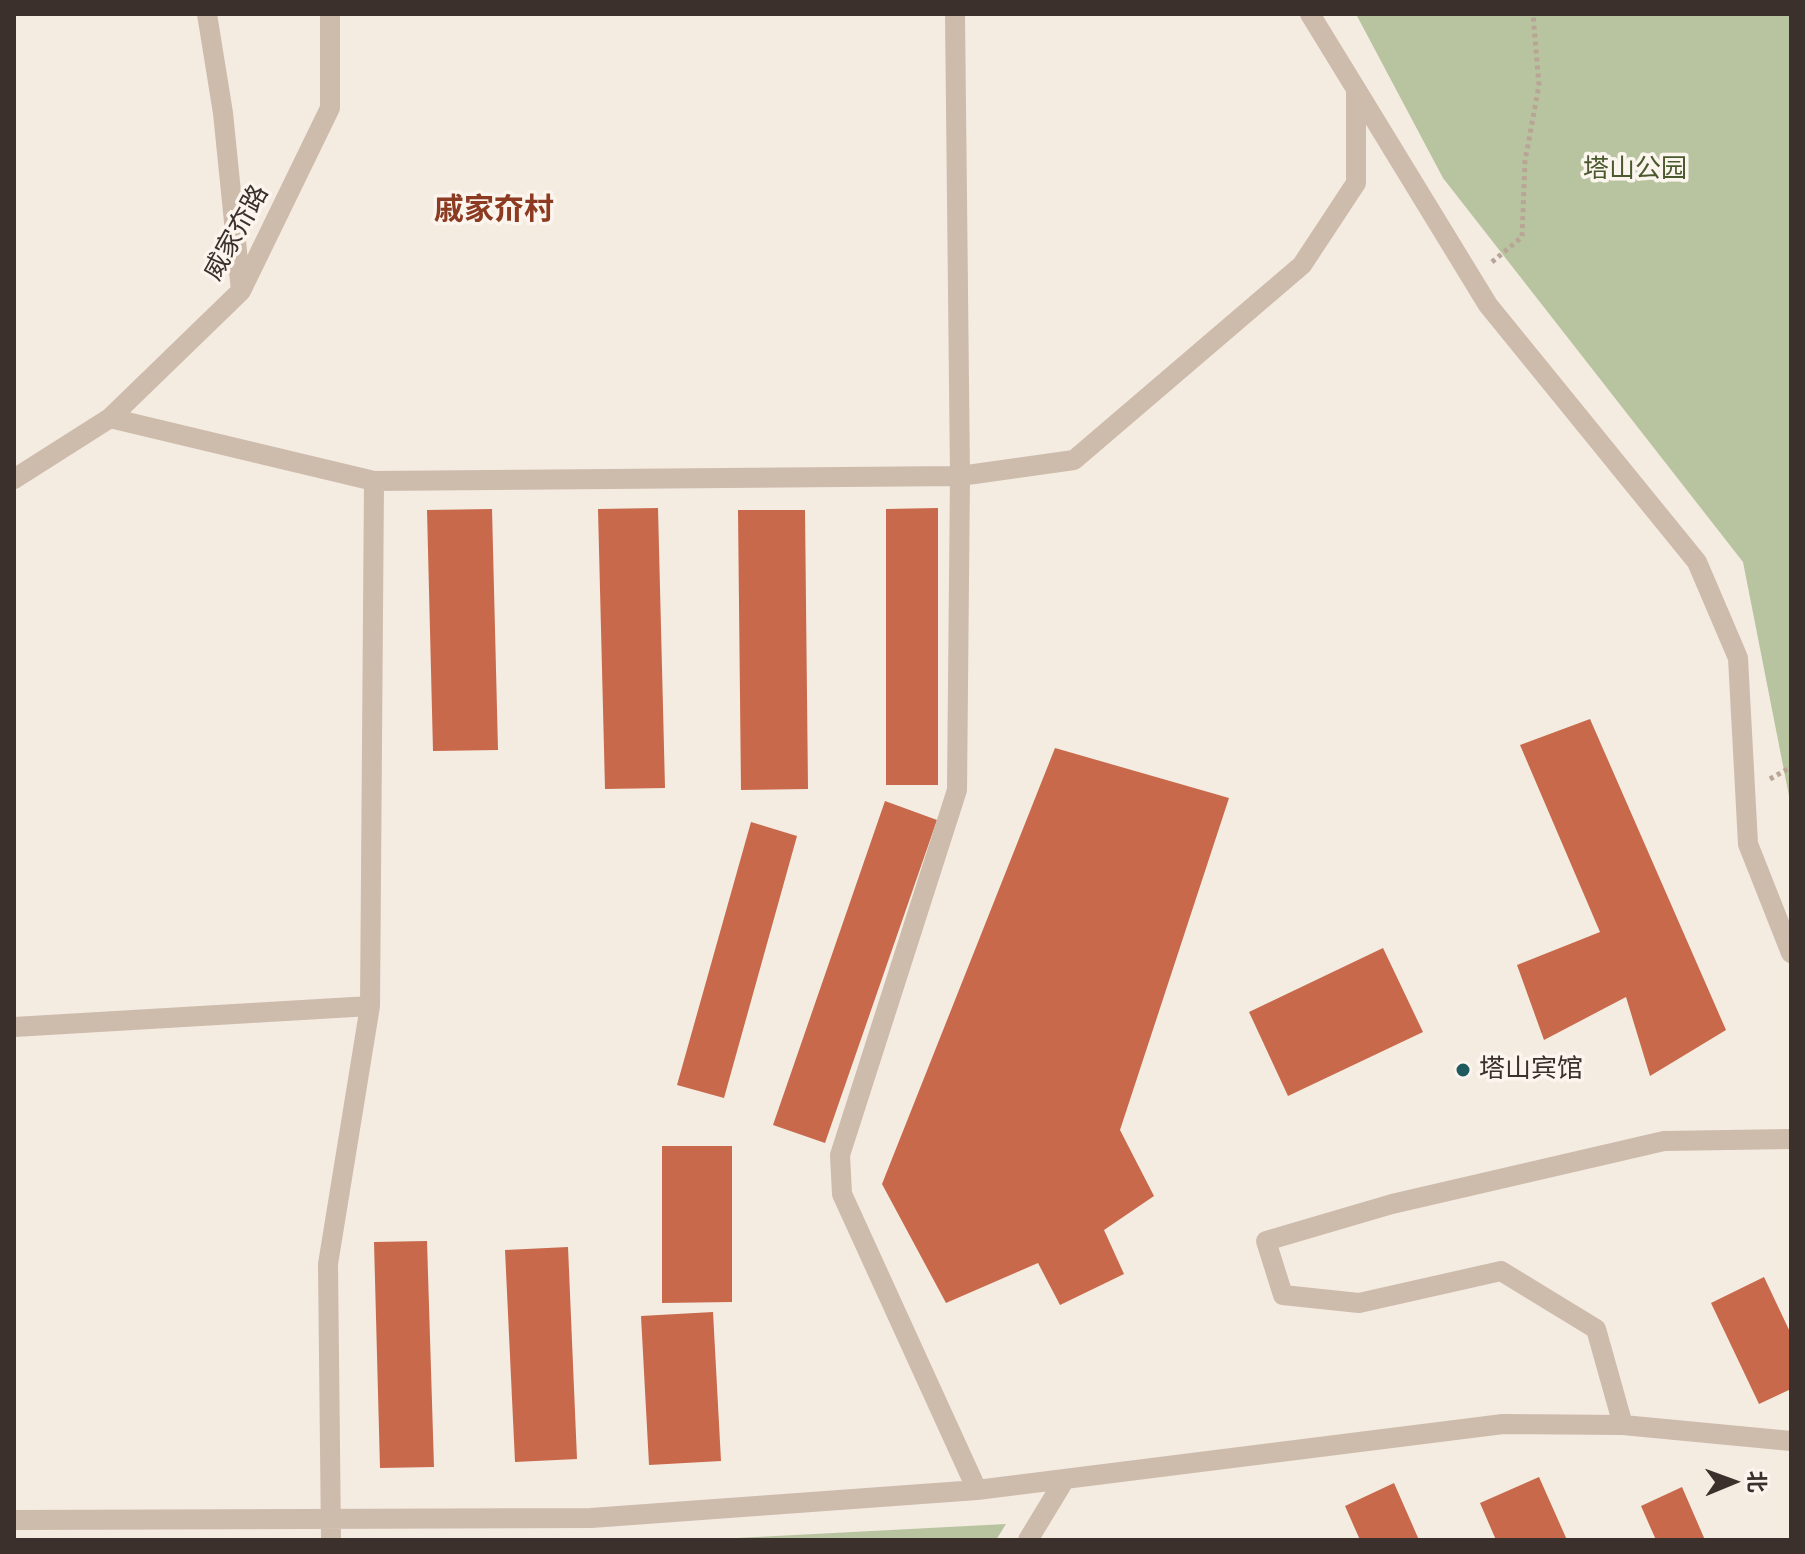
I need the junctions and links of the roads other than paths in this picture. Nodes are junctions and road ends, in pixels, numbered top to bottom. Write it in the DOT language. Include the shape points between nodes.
graph roads {
  1 [pos="207,14"];
  2 [pos="330,14"];
  3 [pos="955,14"];
  4 [pos="1310,14"];
  5 [pos="1356,89"];
  6 [pos="241,291"];
  7 [pos="110,418"];
  8 [pos="960,476"];
  9 [pos="14,479"];
  10 [pos="374,481"];
  11 [pos="1791,953"];
  12 [pos="370,1006"];
  13 [pos="14,1027"];
  14 [pos="1791,1139"];
  15 [pos="1623,1425"];
  16 [pos="1791,1441"];
  17 [pos="1065,1479"];
  18 [pos="977,1490"];
  19 [pos="14,1520"];
  20 [pos="331,1530"];
  21 [pos="1028,1540"];
  1 -- 6 [label="street" via="227,144"];
  2 -- 6 [label="street, 威家夼路" via="330,108"];
  3 -- 8 [label="street"];
  4 -- 5 [label="street"];
  5 -- 8 [label="street" via="1356,183 1302,265 1074,460"];
  5 -- 11 [label="street" via="1488,305 1697,562 1738,658 1748,844"];
  6 -- 7 [label="street, 威家夼路"];
  7 -- 9 [label="street, 威家夼路"];
  7 -- 10 [label="street"];
  8 -- 10 [label="street"];
  8 -- 18 [label="street" via="957,790 840,1155 842,1194"];
  10 -- 12 [label="street"];
  12 -- 13 [label="street"];
  12 -- 20 [label="street" via="328,1264"];
  14 -- 15 [label="street" via="1664,1141 1392,1204 1266,1241 1283,1295 1359,1303 1501,1271 1596,1329"];
  15 -- 16 [label="street"];
  15 -- 17 [label="street" via="1503,1424"];
  17 -- 18 [label="street"];
  17 -- 21 [label="street"];
  18 -- 20 [label="street" via="591,1518"];
  19 -- 20 [label="street"];
}
